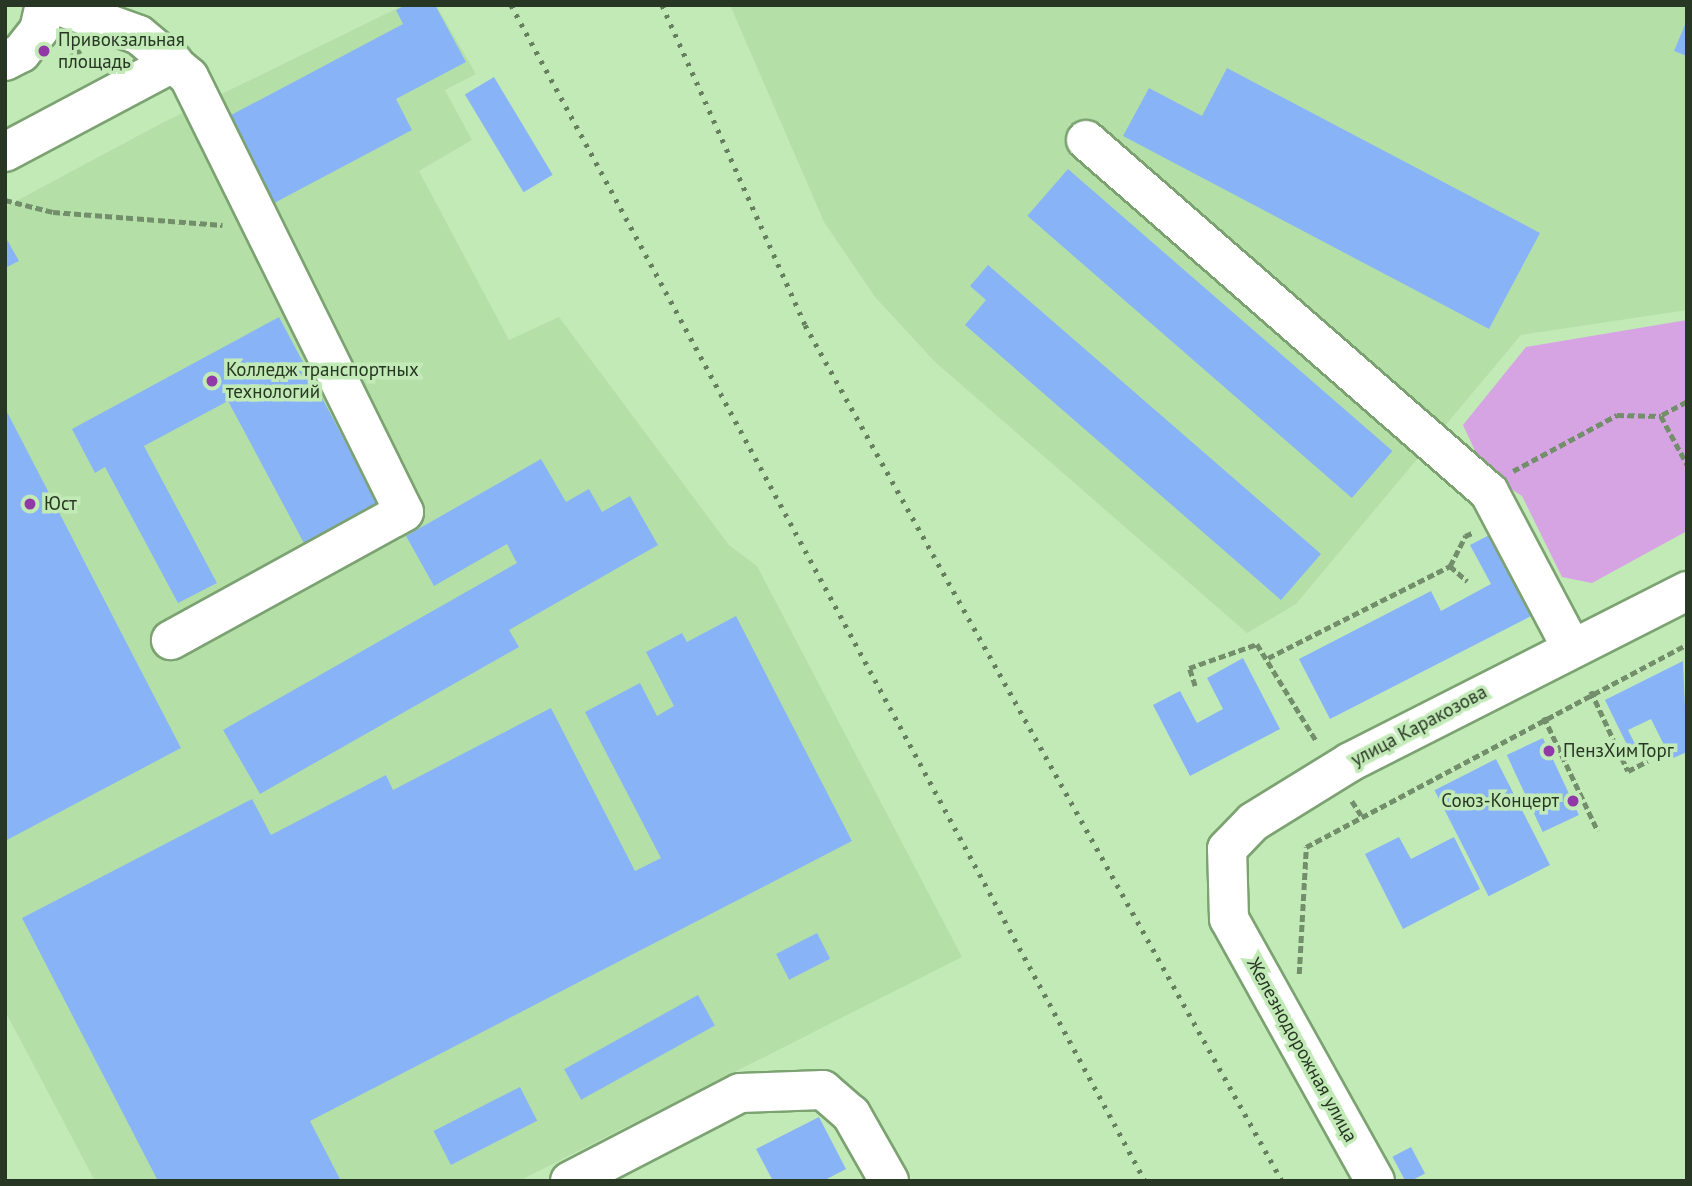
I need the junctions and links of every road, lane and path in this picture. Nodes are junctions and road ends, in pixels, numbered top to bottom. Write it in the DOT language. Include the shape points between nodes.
graph roads {
  1 [pos="46,5"];
  2 [pos="56,5"];
  3 [pos="5,61"];
  4 [pos="174,62"];
  5 [pos="1086,140"];
  6 [pos="5,152"];
  7 [pos="5,201"];
  8 [pos="265,230"];
  9 [pos="1687,402"];
  10 [pos="1661,416"];
  11 [pos="1687,464"];
  12 [pos="1503,517"];
  13 [pos="1467,581"];
  14 [pos="1687,591"];
  15 [pos="171,640"];
  16 [pos="1687,644"];
  17 [pos="1571,648"];
  18 [pos="1268,658"];
  19 [pos="1195,686"];
  20 [pos="1591,691"];
  21 [pos="1544,717"];
  22 [pos="1648,761"];
  23 [pos="1335,772"];
  24 [pos="1361,816"];
  25 [pos="1598,831"];
  26 [pos="1229,919"];
  27 [pos="1299,989"];
  28 [pos="570,1181"];
  29 [pos="889,1181"];
  30 [pos="1375,1181"];
  1 -- 3 [label="street" via="38,30 21,52"];
  2 -- 4 [label="street" via="139,35"];
  4 -- 6 [label="street"];
  4 -- 8 [label="street" via="189,77"];
  5 -- 12 [label="street" via="1489,492"];
  7 -- 8 [label="path" via="53,212"];
  8 -- 15 [label="street" via="404,512"];
  9 -- 10 [label="path"];
  10 -- 11 [label="path"];
  10 -- 12 [label="path" via="1617,415 1514,469"];
  12 -- 17 [label="street"];
  13 -- 18 [label="path" via="1450,566"];
  14 -- 17 [label="street, улица Каракозова"];
  16 -- 20 [label="path"];
  17 -- 23 [label="street, улица Каракозова"];
  18 -- 19 [label="path" via="1256,644 1189,668"];
  18 -- 23 [label="path"];
  20 -- 21 [label="path"];
  20 -- 22 [label="path" via="1628,771"];
  21 -- 24 [label="path"];
  21 -- 25 [label="path"];
  23 -- 24 [label="path"];
  23 -- 26 [label="street, улица Каракозова" via="1253,822 1227,849"];
  24 -- 27 [label="path" via="1306,847"];
  26 -- 30 [label="street, Железнодорожная улица"];
  28 -- 29 [label="street" via="740,1093 823,1090 851,1114"];
}
